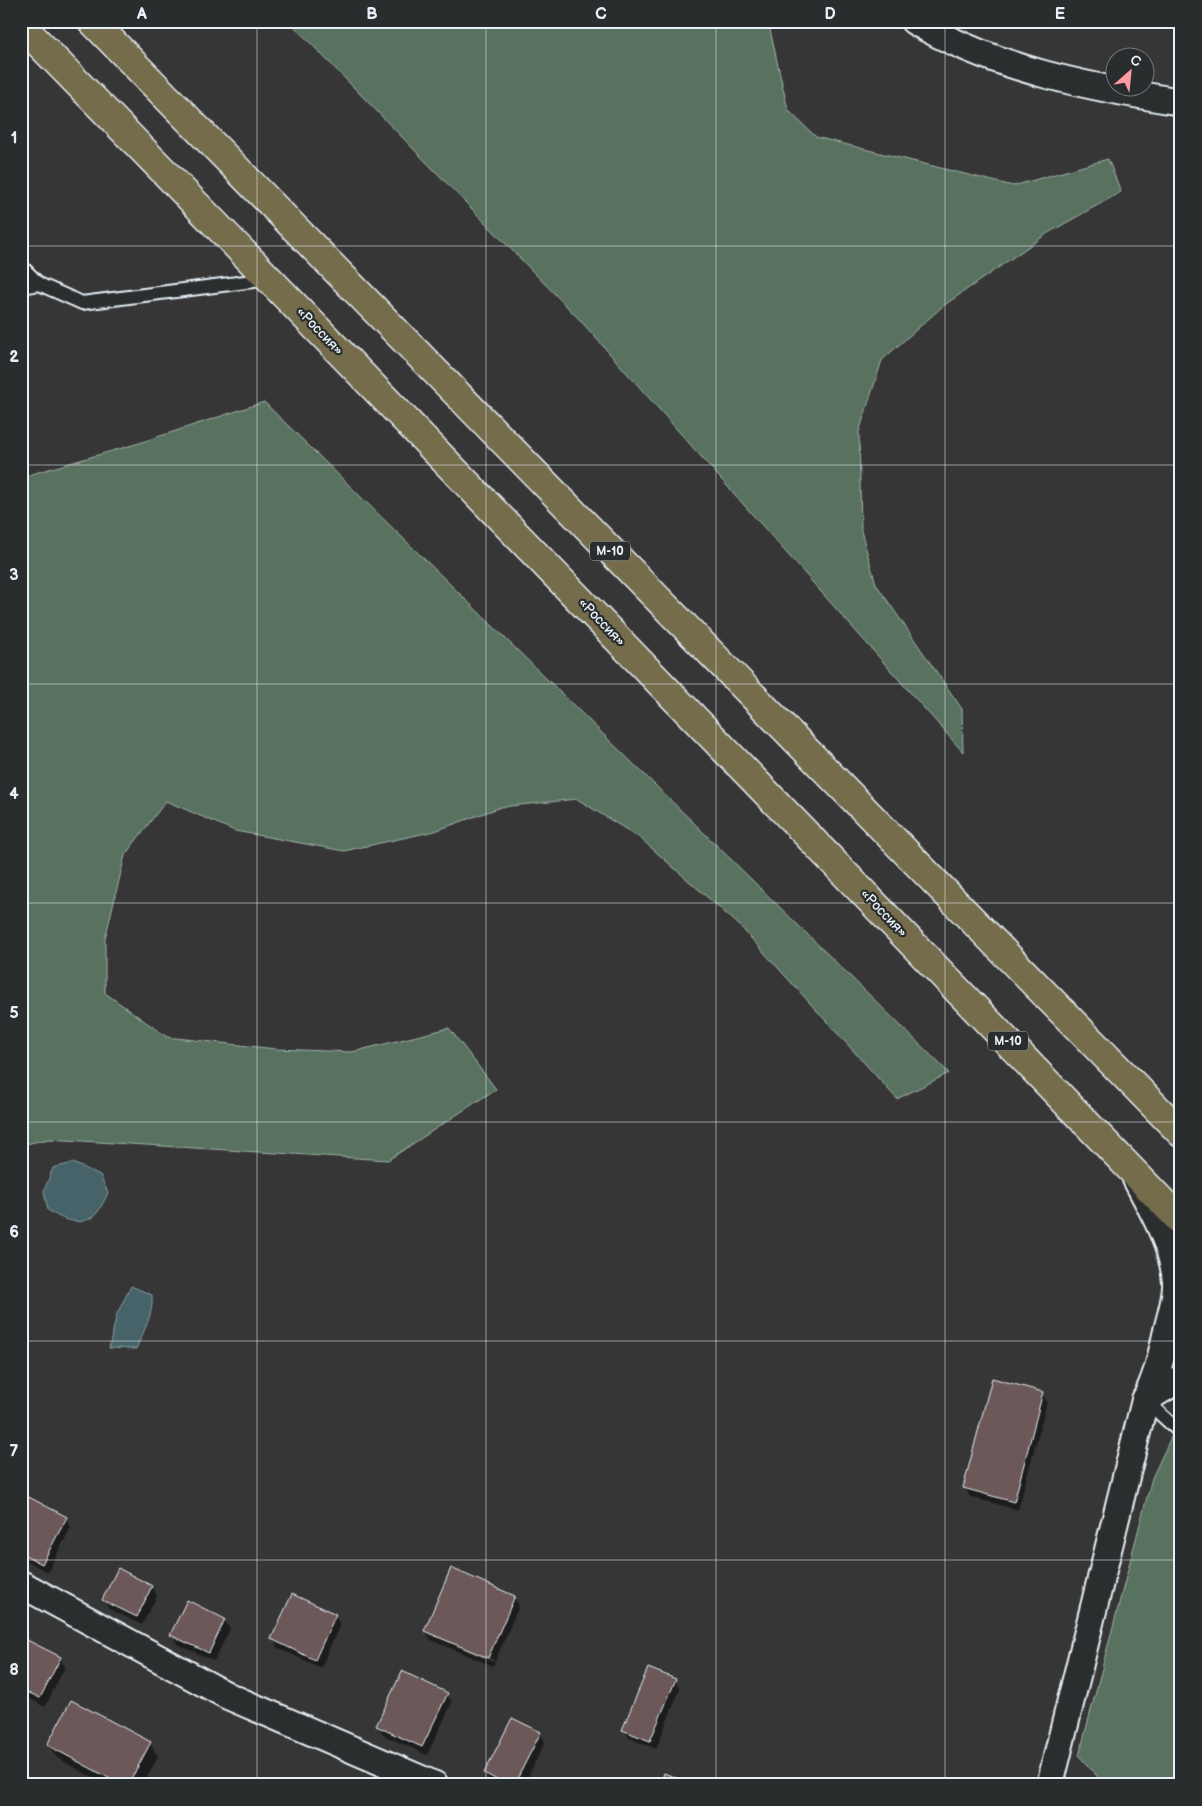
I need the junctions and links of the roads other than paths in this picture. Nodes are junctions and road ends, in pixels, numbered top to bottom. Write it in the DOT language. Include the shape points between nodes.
graph roads {
  1 [pos="92,21"];
  2 [pos="914,21"];
  3 [pos="21,25"];
  4 [pos="1181,102"];
  5 [pos="21,266"];
  6 [pos="269,279"];
  7 [pos="39,284"];
  8 [pos="21,287"];
  9 [pos="1181,1134"];
  10 [pos="1130,1166"];
  11 [pos="1181,1220"];
  12 [pos="1181,1378"];
  13 [pos="1145,1400"];
  14 [pos="1181,1433"];
  15 [pos="21,1584"];
  16 [pos="435,1785"];
  17 [pos="1050,1785"];
  1 -- 9 [label="highway, М-10"];
  2 -- 4 [label="street" via="969,49 1027,70 1081,84"];
  3 -- 6 [label="highway, «Россия» / М-10"];
  5 -- 7 [label="lane"];
  6 -- 7 [label="lane" via="82,303"];
  6 -- 10 [label="highway, «Россия» / М-10"];
  7 -- 8 [label="lane"];
  10 -- 11 [label="highway, «Россия» / М-10"];
  10 -- 13 [label="street" via="1162,1232 1176,1283 1155,1381"];
  12 -- 13 [label="street"];
  13 -- 14 [label="lane"];
  13 -- 17 [label="street"];
  15 -- 16 [label="street" via="228,1696"];
}
